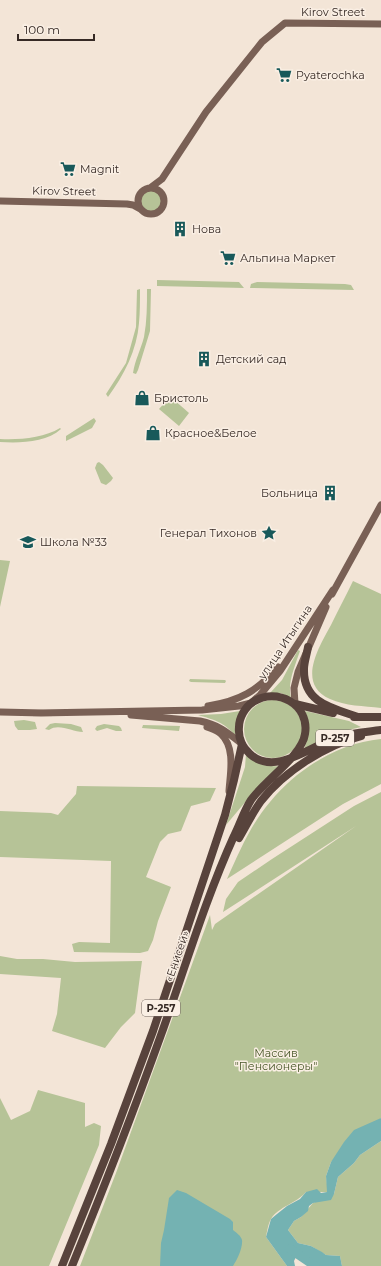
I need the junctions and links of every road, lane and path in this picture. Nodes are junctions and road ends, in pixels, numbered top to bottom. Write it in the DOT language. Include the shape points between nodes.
graph roads {
  1 [pos="381,24"];
  2 [pos="162,179"];
  3 [pos="150,188"];
  4 [pos="162,193"];
  5 [pos="138,197"];
  6 [pos="0,201"];
  7 [pos="127,204"];
  8 [pos="142,210"];
  9 [pos="381,505"];
  10 [pos="334,590"];
  11 [pos="298,644"];
  12 [pos="308,647"];
  13 [pos="251,702"];
  14 [pos="296,704"];
  15 [pos="180,710"];
  16 [pos="0,712"];
  17 [pos="39,713"];
  18 [pos="358,717"];
  19 [pos="381,717"];
  20 [pos="174,718"];
  21 [pos="381,731"];
  22 [pos="242,744"];
  23 [pos="292,757"];
  24 [pos="228,804"];
  25 [pos="213,886"];
  26 [pos="62,1266"];
  27 [pos="72,1266"];
  1 -- 2 [label="main road, Kirov Street" via="285,24 262,42 206,112"];
  2 -- 3 [label="main road"];
  2 -- 4 [label="main road"];
  3 -- 4 [label="main road"];
  3 -- 5 [label="main road"];
  4 -- 8 [label="main road" via="164,203 160,210 151,214"];
  5 -- 7 [label="main road"];
  5 -- 8 [label="main road"];
  6 -- 7 [label="main road, Kirov Street"];
  7 -- 8 [label="main road"];
  9 -- 10 [label="main road, улица Итыгина"];
  10 -- 11 [label="main road, улица Итыгина"];
  10 -- 12 [label="main road, улица Итыгина"];
  11 -- 13 [label="main road, улица Итыгина" via="268,687"];
  11 -- 15 [label="main road" via="259,687 246,695 226,702"];
  12 -- 14 [label="main road, улица Итыгина" via="294,688"];
  12 -- 18 [label="highway" via="305,680 314,698 325,706"];
  13 -- 14 [label="highway, Р-257" via="275,696"];
  13 -- 15 [label="main road" via="225,708"];
  13 -- 22 [label="highway, «Енисей» / Р-257" via="240,720"];
  14 -- 18 [label="highway, Р-257"];
  14 -- 23 [label="highway, «Енисей» / Р-257" via="305,721 306,731 304,741"];
  15 -- 17 [label="main road"];
  16 -- 17 [label="main road"];
  17 -- 20 [label="main road"];
  18 -- 19 [label="highway, Р-257"];
  20 -- 22 [label="main road" via="219,726"];
  20 -- 24 [label="main road" via="215,730 225,739 231,762"];
  21 -- 23 [label="highway, Р-257" via="349,734"];
  21 -- 25 [label="highway, Р-257" via="357,737 320,753 282,779 255,810"];
  22 -- 23 [label="highway, Р-257" via="254,757 268,762 283,761"];
  22 -- 24 [label="highway, «Енисей» / Р-257"];
  23 -- 25 [label="highway, «Енисей» / Р-257" via="251,801"];
  24 -- 26 [label="highway, «Енисей» / Р-257" via="153,1031 112,1144"];
  25 -- 27 [label="highway, «Енисей» / Р-257" via="120,1147"];
}
